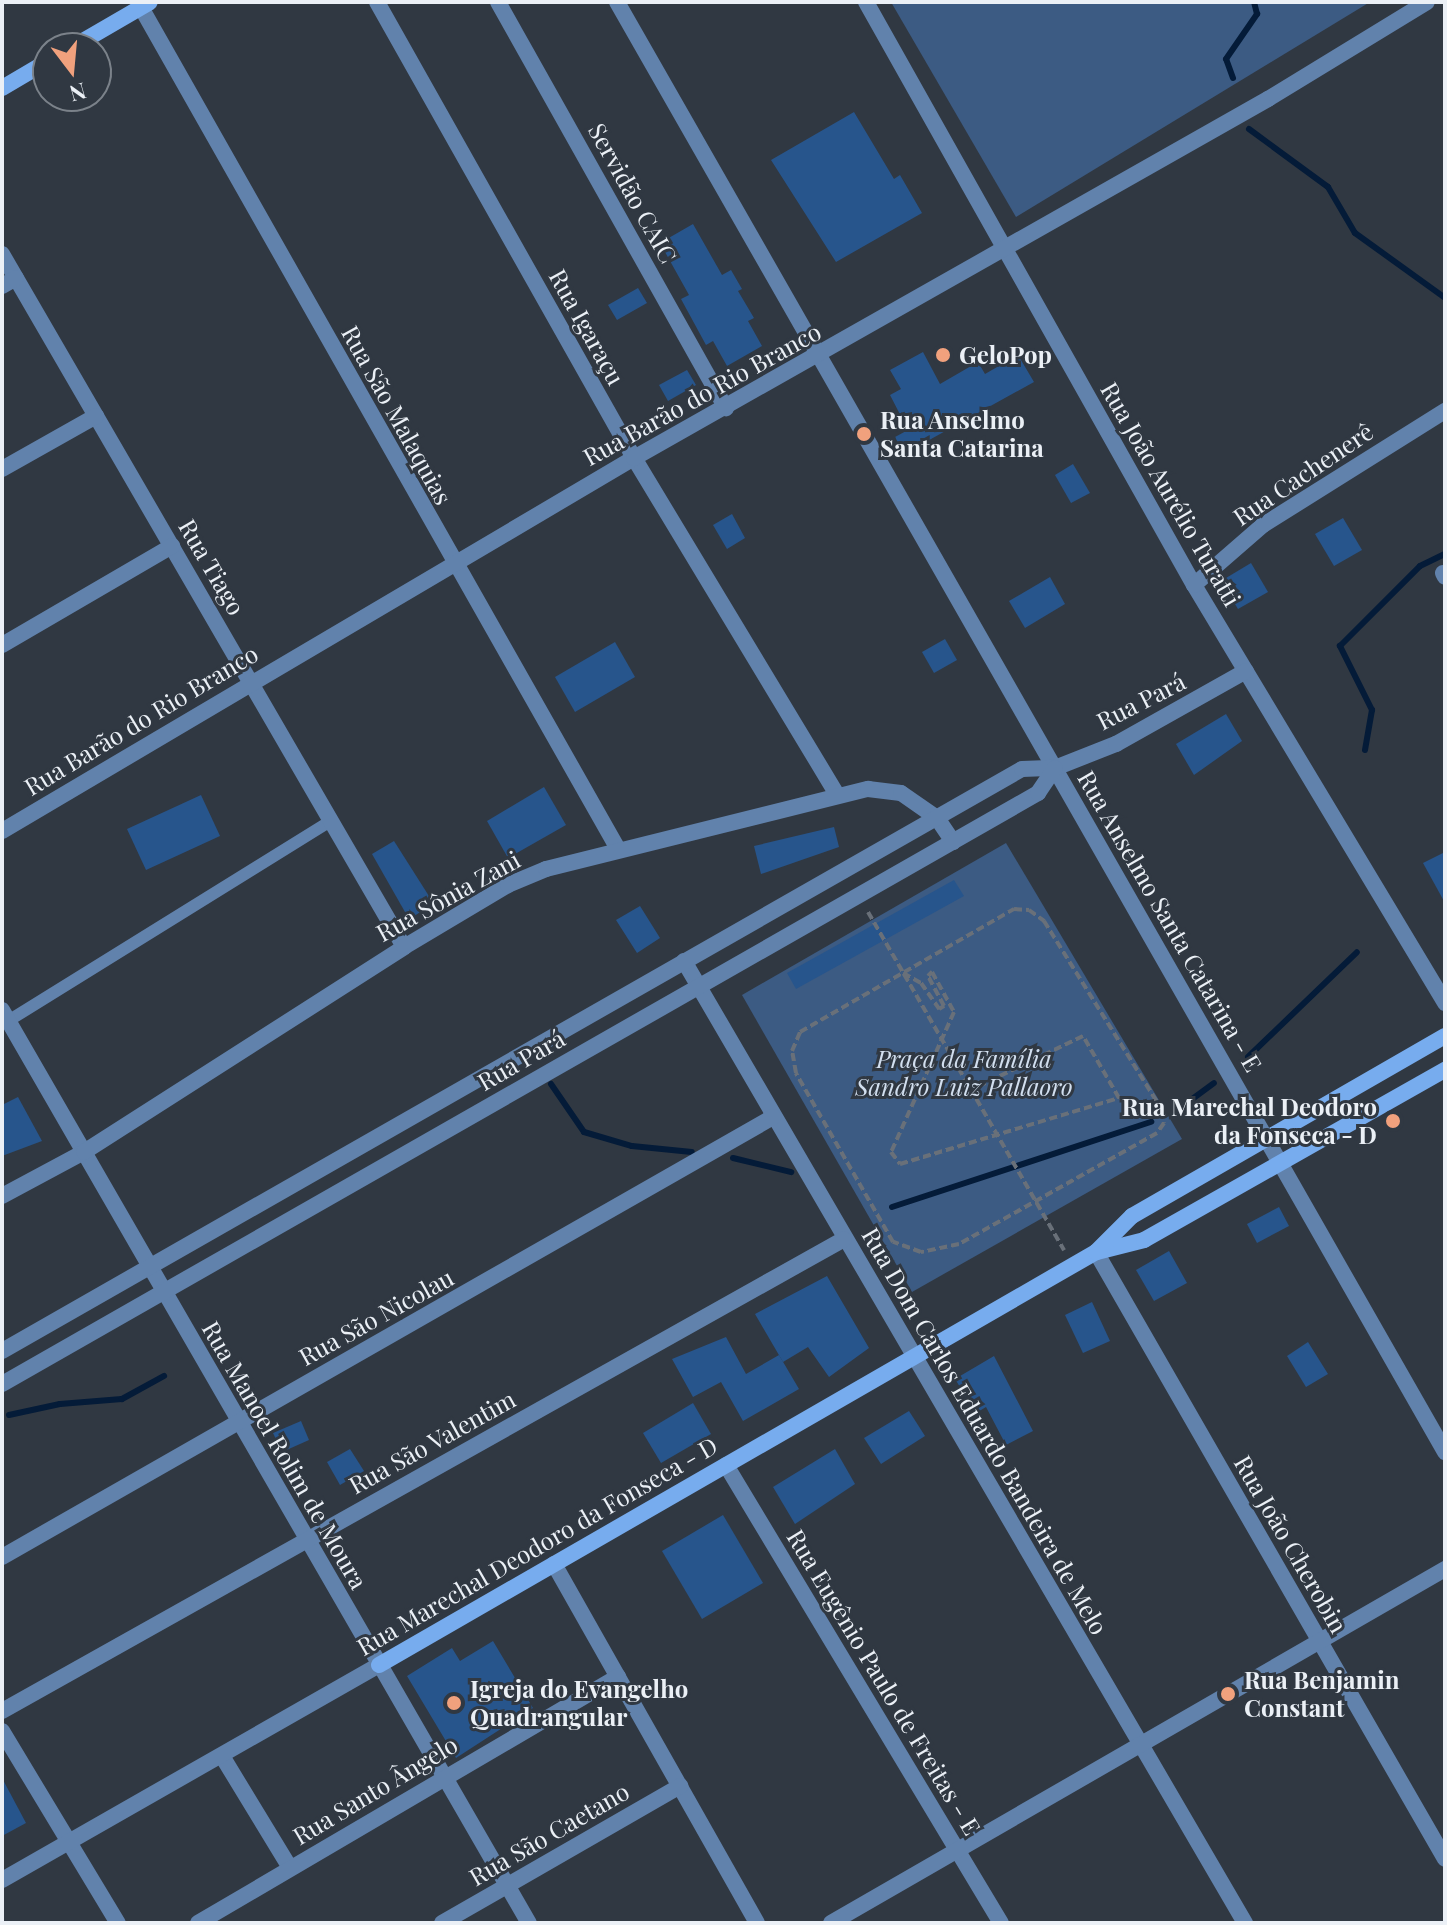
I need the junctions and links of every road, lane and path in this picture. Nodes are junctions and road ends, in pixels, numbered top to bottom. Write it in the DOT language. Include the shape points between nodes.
graph roads {
  1 [pos="377,2"];
  2 [pos="498,2"];
  3 [pos="617,2"];
  4 [pos="866,2"];
  5 [pos="1427,2"];
  6 [pos="143,4"];
  7 [pos="97,32"];
  8 [pos="32,70"];
  9 [pos="2,88"];
  10 [pos="1005,249"];
  11 [pos="2,254"];
  12 [pos="9,282"];
  13 [pos="819,356"];
  14 [pos="726,408"];
  15 [pos="1445,411"];
  16 [pos="96,416"];
  17 [pos="634,458"];
  18 [pos="2,469"];
  19 [pos="172,546"];
  20 [pos="453,563"];
  21 [pos="1194,585"];
  22 [pos="2,645"];
  23 [pos="1246,671"];
  24 [pos="251,683"];
  25 [pos="1055,768"];
  26 [pos="837,795"];
  27 [pos="937,818"];
  28 [pos="331,821"];
  29 [pos="2,831"];
  30 [pos="953,842"];
  31 [pos="618,849"];
  32 [pos="858,896"];
  33 [pos="404,947"];
  34 [pos="684,961"];
  35 [pos="903,973"];
  36 [pos="699,987"];
  37 [pos="1445,1003"];
  38 [pos="4,1018"];
  39 [pos="1445,1036"];
  40 [pos="941,1038"];
  41 [pos="1445,1070"];
  42 [pos="971,1090"];
  43 [pos="773,1117"];
  44 [pos="997,1135"];
  45 [pos="1267,1139"];
  46 [pos="84,1152"];
  47 [pos="1281,1164"];
  48 [pos="2,1196"];
  49 [pos="1035,1201"];
  50 [pos="844,1239"];
  51 [pos="1096,1252"];
  52 [pos="1073,1266"];
  53 [pos="149,1267"];
  54 [pos="163,1293"];
  55 [pos="2,1351"];
  56 [pos="914,1357"];
  57 [pos="2,1384"];
  58 [pos="238,1423"];
  59 [pos="1445,1452"];
  60 [pos="726,1465"];
  61 [pos="307,1540"];
  62 [pos="2,1557"];
  63 [pos="554,1564"];
  64 [pos="1445,1569"];
  65 [pos="1319,1642"];
  66 [pos="379,1665"];
  67 [pos="618,1677"];
  68 [pos="2,1711"];
  69 [pos="2,1731"];
  70 [pos="1141,1745"];
  71 [pos="222,1756"];
  72 [pos="444,1777"];
  73 [pos="680,1786"];
  74 [pos="70,1843"];
  75 [pos="957,1850"];
  76 [pos="1445,1859"];
  77 [pos="290,1868"];
  78 [pos="2,1880"];
  79 [pos="508,1887"];
  80 [pos="118,1923"];
  81 [pos="198,1923"];
  82 [pos="442,1923"];
  83 [pos="529,1923"];
  84 [pos="757,1923"];
  85 [pos="831,1923"];
  86 [pos="1001,1923"];
  87 [pos="1245,1923"];
  1 -- 17 [label="street, Rua Igaraçu"];
  2 -- 14 [label="street, Servidão CAIC"];
  3 -- 13 [label="street"];
  4 -- 10 [label="street, Rua João Aurélio Turatti"];
  5 -- 10 [label="street, Rua Barão do Rio Branco"];
  6 -- 7 [label="street"];
  6 -- 20 [label="street, Rua São Malaquias"];
  8 -- 9 [label="street"];
  10 -- 13 [label="street, Rua Barão do Rio Branco"];
  10 -- 21 [label="street, Rua João Aurélio Turatti"];
  11 -- 12 [label="street, Rua Tiago"];
  12 -- 16 [label="street, Rua Tiago"];
  13 -- 14 [label="street, Rua Barão do Rio Branco"];
  13 -- 25 [label="street"];
  14 -- 17 [label="street, Rua Barão do Rio Branco"];
  15 -- 21 [label="street, Rua Cachenerê" via="1263,525"];
  16 -- 18 [label="street"];
  16 -- 19 [label="street, Rua Tiago"];
  17 -- 20 [label="street, Rua Barão do Rio Branco"];
  17 -- 26 [label="street, Rua Igaraçu"];
  19 -- 22 [label="street"];
  19 -- 24 [label="street, Rua Tiago"];
  20 -- 24 [label="street, Rua Barão do Rio Branco"];
  20 -- 31 [label="street, Rua São Malaquias"];
  21 -- 23 [label="street, Rua João Aurélio Turatti"];
  23 -- 25 [label="street, Rua Pará" via="1116,744"];
  23 -- 37 [label="street, Rua João Aurélio Turatti"];
  24 -- 28 [label="street, Rua Tiago"];
  24 -- 29 [label="street, Rua Barão do Rio Branco"];
  25 -- 27 [label="street, Rua Pará" via="1022,769"];
  25 -- 30 [label="street, Rua Pará" via="1038,793"];
  25 -- 45 [label="street, Rua Anselmo Santa Catarina - E"];
  26 -- 27 [label="street, Rua Sônia Zani" via="868,789 901,793"];
  26 -- 31 [label="street, Rua Sônia Zani"];
  27 -- 30 [label="street, Rua Sônia Zani"];
  27 -- 34 [label="street, Rua Pará"];
  28 -- 33 [label="street, Rua Tiago"];
  28 -- 38 [label="lane"];
  30 -- 32 [label="street, Rua Pará"];
  31 -- 33 [label="street, Rua Sônia Zani" via="508,885"];
  32 -- 35 [label="path"];
  32 -- 36 [label="street, Rua Pará"];
  33 -- 46 [label="street, Rua Sônia Zani"];
  34 -- 36 [label="street, Rua Dom Carlos Eduardo Bandeira de Melo"];
  34 -- 53 [label="street, Rua Pará"];
  35 -- 40 [label="path"];
  35 -- 40 [label="path" via="921,983 939,1009 944,1006 928,976 932,972 954,1012"];
  35 -- 49 [label="path" via="800,1032 792,1051 796,1073 885,1229 893,1242 921,1252 959,1244"];
  35 -- 49 [label="path" via="1014,909 1035,913 1162,1110 1164,1123 1157,1133"];
  36 -- 43 [label="street, Rua Dom Carlos Eduardo Bandeira de Melo"];
  36 -- 54 [label="street, Rua Pará"];
  38 -- 46 [label="street, Rua Manoel Rolim de Moura"];
  39 -- 45 [label="street, Rua Marechal Deodoro da Fonseca - D"];
  40 -- 42 [label="path"];
  40 -- 44 [label="path" via="891,1152 893,1159 900,1164"];
  41 -- 47 [label="street, Rua Marechal Deodoro da Fonseca - D"];
  42 -- 44 [label="path"];
  42 -- 44 [label="path" via="1083,1036 1119,1098"];
  43 -- 50 [label="street, Rua Dom Carlos Eduardo Bandeira de Melo"];
  43 -- 58 [label="street, Rua São Nicolau"];
  44 -- 49 [label="path"];
  45 -- 47 [label="street"];
  45 -- 51 [label="street, Rua Marechal Deodoro da Fonseca - D" via="1132,1216"];
  46 -- 48 [label="street, Rua Sônia Zani"];
  46 -- 53 [label="street, Rua Manoel Rolim de Moura"];
  47 -- 51 [label="street, Rua Marechal Deodoro da Fonseca - D" via="1144,1240"];
  47 -- 59 [label="street"];
  49 -- 52 [label="path"];
  50 -- 56 [label="street, Rua Dom Carlos Eduardo Bandeira de Melo"];
  50 -- 61 [label="street, Rua São Valentim"];
  51 -- 52 [label="street, Rua Marechal Deodoro da Fonseca - D"];
  51 -- 65 [label="street, Rua João Cherobin"];
  52 -- 56 [label="street, Rua Marechal Deodoro da Fonseca - D"];
  53 -- 54 [label="street, Rua Manoel Rolim de Moura"];
  53 -- 55 [label="street, Rua Pará"];
  54 -- 57 [label="street, Rua Pará"];
  54 -- 58 [label="street, Rua Manoel Rolim de Moura"];
  56 -- 60 [label="street, Rua Marechal Deodoro da Fonseca - D"];
  56 -- 70 [label="street, Rua Dom Carlos Eduardo Bandeira de Melo"];
  58 -- 61 [label="street, Rua Manoel Rolim de Moura"];
  58 -- 62 [label="street, Rua São Nicolau"];
  60 -- 63 [label="street, Rua Marechal Deodoro da Fonseca - D"];
  60 -- 75 [label="street, Rua Eugênio Paulo de Freitas - E"];
  61 -- 66 [label="street, Rua Manoel Rolim de Moura"];
  61 -- 68 [label="street, Rua São Valentim"];
  63 -- 66 [label="street, Rua Marechal Deodoro da Fonseca - D"];
  63 -- 67 [label="street"];
  64 -- 65 [label="street"];
  65 -- 70 [label="street"];
  65 -- 76 [label="street, Rua João Cherobin"];
  66 -- 71 [label="street, Rua Marechal Deodoro da Fonseca - D"];
  66 -- 72 [label="street, Rua Manoel Rolim de Moura"];
  67 -- 72 [label="street, Rua Santo Ângelo"];
  67 -- 73 [label="street"];
  69 -- 74 [label="street"];
  70 -- 75 [label="street"];
  70 -- 87 [label="street, Rua Dom Carlos Eduardo Bandeira de Melo"];
  71 -- 74 [label="street, Rua Marechal Deodoro da Fonseca - D"];
  71 -- 77 [label="street"];
  72 -- 77 [label="street, Rua Santo Ângelo"];
  72 -- 79 [label="street, Rua Manoel Rolim de Moura"];
  73 -- 79 [label="street, Rua São Caetano"];
  73 -- 84 [label="street"];
  74 -- 78 [label="street, Rua Marechal Deodoro da Fonseca - D"];
  74 -- 80 [label="street"];
  75 -- 85 [label="street"];
  75 -- 86 [label="street, Rua Eugênio Paulo de Freitas - E"];
  77 -- 81 [label="street, Rua Santo Ângelo"];
  79 -- 82 [label="street, Rua São Caetano"];
  79 -- 83 [label="street, Rua Manoel Rolim de Moura"];
}
